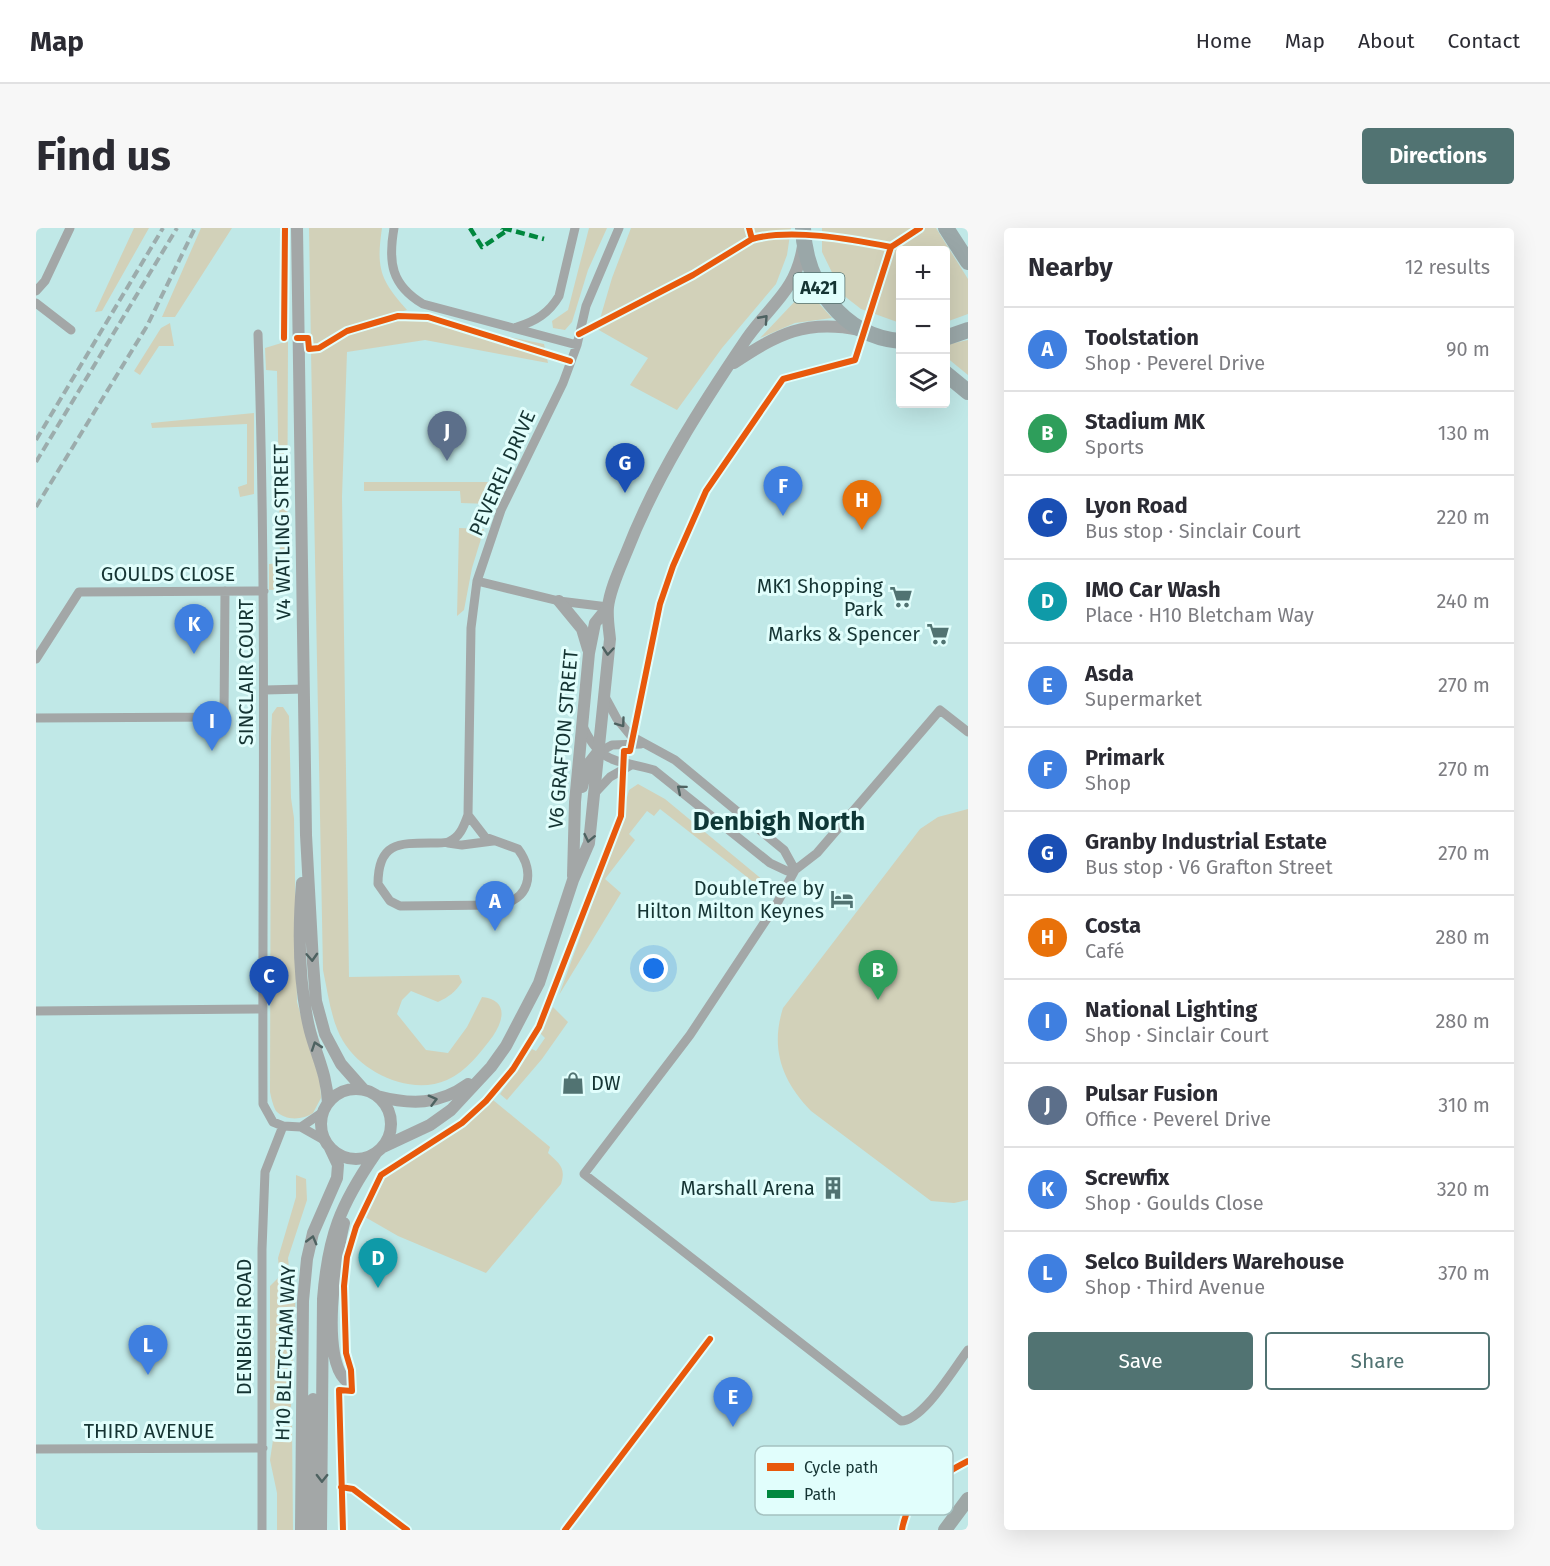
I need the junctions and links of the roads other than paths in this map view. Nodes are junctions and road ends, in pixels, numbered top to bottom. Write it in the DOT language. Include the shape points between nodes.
graph roads {
  1 [pos="70,228"];
  2 [pos="297,228"];
  3 [pos="394,228"];
  4 [pos="575,228"];
  5 [pos="619,228"];
  6 [pos="946,228"];
  7 [pos="803,234"];
  8 [pos="968,262"];
  9 [pos="36,291"];
  10 [pos="36,303"];
  11 [pos="517,327"];
  12 [pos="71,330"];
  13 [pos="968,330"];
  14 [pos="864,331"];
  15 [pos="258,334"];
  16 [pos="950,336"];
  17 [pos="896,342"];
  18 [pos="577,345"];
  19 [pos="730,366"];
  20 [pos="950,377"];
  21 [pos="968,392"];
  22 [pos="477,581"];
  23 [pos="225,591"];
  24 [pos="264,591"];
  25 [pos="559,601"];
  26 [pos="608,607"];
  27 [pos="590,653"];
  28 [pos="36,659"];
  29 [pos="304,689"];
  30 [pos="265,690"];
  31 [pos="604,695"];
  32 [pos="36,718"];
  33 [pos="582,722"];
  34 [pos="968,732"];
  35 [pos="644,744"];
  36 [pos="599,752"];
  37 [pos="631,765"];
  38 [pos="595,793"];
  39 [pos="575,802"];
  40 [pos="468,815"];
  41 [pos="306,835"];
  42 [pos="493,842"];
  43 [pos="448,843"];
  44 [pos="795,870"];
  45 [pos="573,880"];
  46 [pos="263,1009"];
  47 [pos="36,1011"];
  48 [pos="491,1067"];
  49 [pos="364,1090"];
  50 [pos="376,1096"];
  51 [pos="325,1107"];
  52 [pos="283,1126"];
  53 [pos="301,1127"];
  54 [pos="327,1144"];
  55 [pos="379,1150"];
  56 [pos="350,1192"];
  57 [pos="968,1350"];
  58 [pos="348,1382"];
  59 [pos="313,1399"];
  60 [pos="36,1449"];
  61 [pos="263,1449"];
  62 [pos="968,1499"];
  63 [pos="262,1530"];
  64 [pos="301,1530"];
  65 [pos="310,1530"];
  66 [pos="321,1530"];
  67 [pos="945,1530"];
  1 -- 9 [label="street" via="45,281"];
  2 -- 29 [label="street, V4 WATLING STREET"];
  3 -- 11 [label="street" via="390,259 400,284 412,297 423,304"];
  4 -- 11 [label="street" via="559,296 534,322"];
  5 -- 18 [label="street, PEVEREL DRIVE" via="586,306"];
  6 -- 8 [label="highway"];
  7 -- 14 [label="highway, A421" via="810,270 824,296"];
  19 -- 7 [label="street, V6 GRAFTON STREET, one-way" via="791,285"];
  10 -- 12 [label="street"];
  11 -- 18 [label="street"];
  13 -- 16 [label="highway"];
  14 -- 17 [label="highway, A421"];
  14 -- 19 [label="street, V6 GRAFTON STREET" via="824,326 788,331"];
  15 -- 24 [label="street, SINCLAIR COURT"];
  18 -- 22 [label="street, PEVEREL DRIVE" via="561,388 501,510"];
  19 -- 26 [label="street, V6 GRAFTON STREET" via="697,412 661,475"];
  20 -- 21 [label="highway"];
  22 -- 25 [label="street"];
  22 -- 40 [label="street, PEVEREL DRIVE" via="471,628"];
  23 -- 24 [label="street, GOULDS CLOSE"];
  23 -- 28 [label="street, GOULDS CLOSE" via="79,592"];
  23 -- 32 [label="street" via="224,717"];
  24 -- 30 [label="street, SINCLAIR COURT"];
  25 -- 26 [label="street"];
  25 -- 27 [label="street" via="582,629"];
  26 -- 27 [label="street, V6 GRAFTON STREET" via="595,623"];
  26 -- 31 [label="street, V6 GRAFTON STREET, one-way" via="610,639"];
  27 -- 33 [label="street, V6 GRAFTON STREET"];
  29 -- 30 [label="street"];
  29 -- 41 [label="street, V4 WATLING STREET"];
  30 -- 46 [label="street, SINCLAIR COURT"];
  31 -- 35 [label="street, one-way" via="617,719"];
  31 -- 36 [label="street, V6 GRAFTON STREET"];
  33 -- 36 [label="street"];
  33 -- 39 [label="street, V6 GRAFTON STREET"];
  34 -- 44 [label="street" via="940,710 817,853"];
  35 -- 36 [label="street" via="612,745"];
  35 -- 44 [label="street" via="675,759 784,850"];
  36 -- 37 [label="street" via="614,762"];
  36 -- 38 [label="street, V6 GRAFTON STREET"];
  36 -- 39 [label="street" via="587,766"];
  37 -- 38 [label="street" via="610,777"];
  44 -- 37 [label="street, one-way" via="787,871 770,863 666,777"];
  38 -- 45 [label="street, V6 GRAFTON STREET, one-way" via="589,843"];
  39 -- 45 [label="street, V6 GRAFTON STREET"];
  40 -- 42 [label="street" via="478,831"];
  40 -- 43 [label="street" via="460,834"];
  41 -- 49 [label="street, V4 WATLING STREET, one-way" via="316,1001 325,1034 341,1064"];
  51 -- 41 [label="street, V4 WATLING STREET, one-way" via="327,1078 311,1032 300,975"];
  42 -- 43 [label="street"];
  42 -- 43 [label="street" via="507,843 519,849 525,858 529,880 517,899 498,905 400,906 390,901 378,884 386,852 401,843"];
  44 -- 57 [label="street" via="690,1035 584,1174 901,1421 909,1421 920,1413"];
  45 -- 48 [label="street, V6 GRAFTON STREET" via="539,983"];
  46 -- 47 [label="street"];
  46 -- 52 [label="street" via="263,1104 273,1122"];
  50 -- 48 [label="street, V6 GRAFTON STREET, one-way" via="428,1103 454,1094"];
  48 -- 55 [label="street, V6 GRAFTON STREET" via="451,1110"];
  49 -- 50 [label="street"];
  49 -- 51 [label="street" via="344,1092"];
  50 -- 55 [label="street" via="384,1104 391,1126"];
  51 -- 53 [label="street"];
  51 -- 54 [label="street" via="321,1126"];
  52 -- 53 [label="street"];
  52 -- 61 [label="street, DENBIGH ROAD" via="265,1172"];
  53 -- 54 [label="street"];
  54 -- 55 [label="street" via="352,1159"];
  64 -- 54 [label="street, H10 BLETCHAM WAY, one-way" via="303,1300 313,1233 337,1178 338,1165"];
  55 -- 56 [label="street, H10 BLETCHAM WAY"];
  56 -- 58 [label="street, H10 BLETCHAM WAY" via="333,1287 335,1366"];
  56 -- 66 [label="street, H10 BLETCHAM WAY, one-way" via="332,1236 325,1272"];
  59 -- 65 [label="street, H10 BLETCHAM WAY"];
  60 -- 61 [label="street, THIRD AVENUE"];
  61 -- 63 [label="street, DENBIGH ROAD"];
  62 -- 67 [label="main road"];
}
